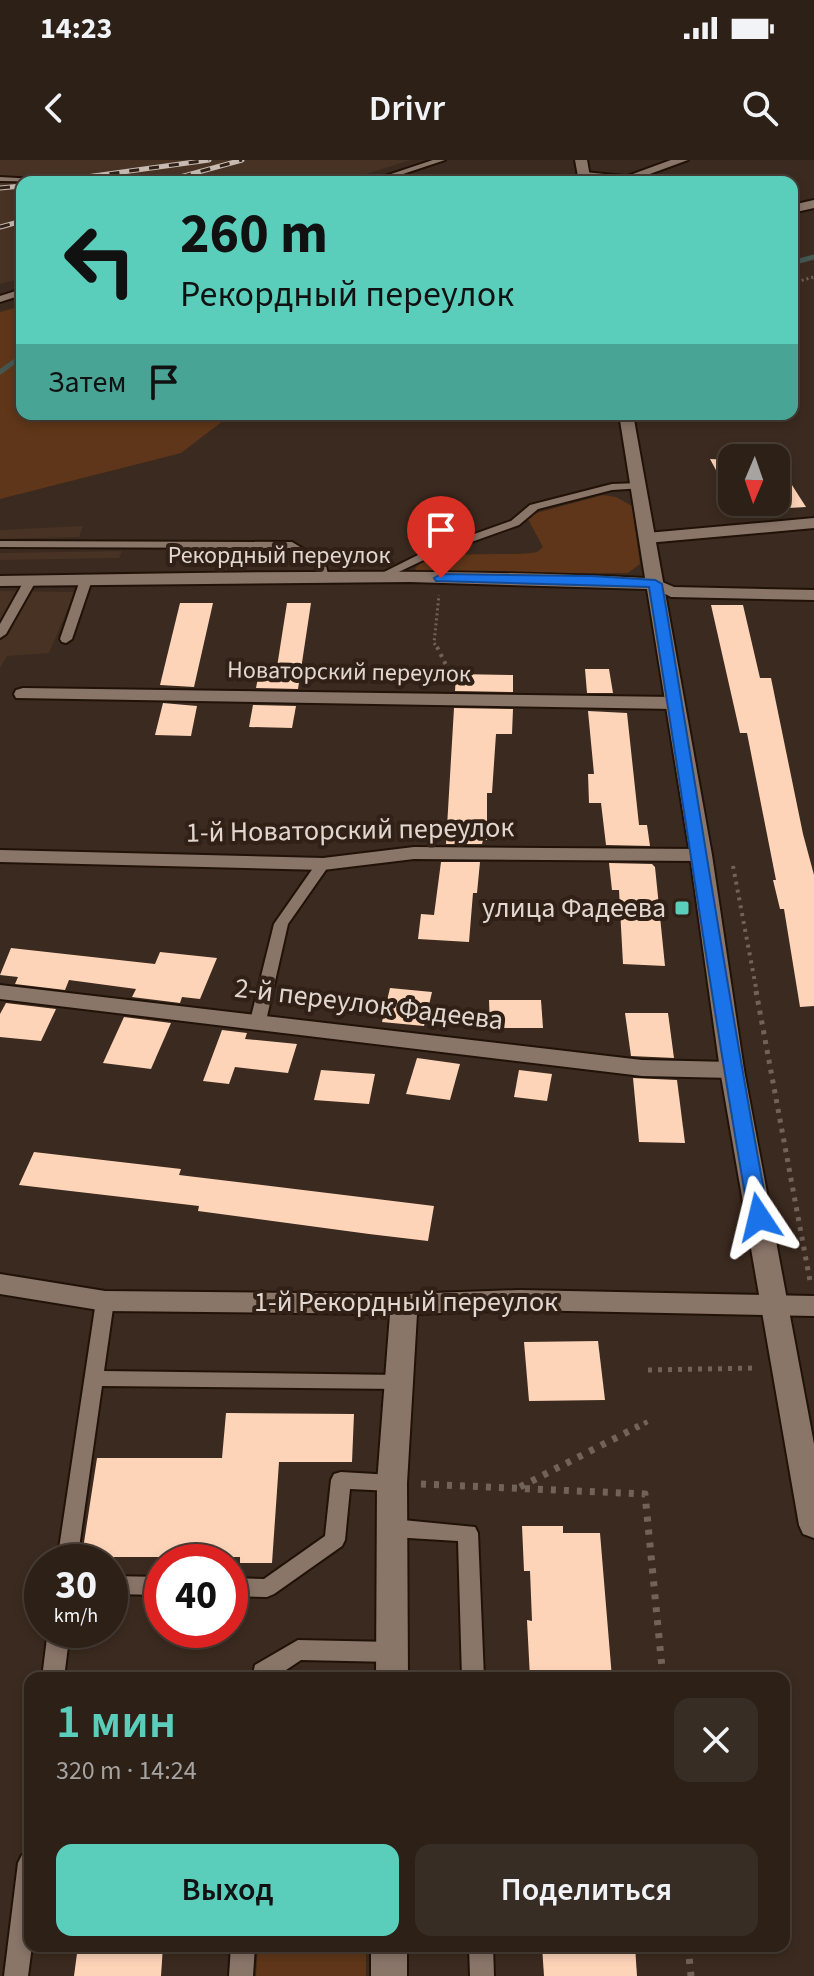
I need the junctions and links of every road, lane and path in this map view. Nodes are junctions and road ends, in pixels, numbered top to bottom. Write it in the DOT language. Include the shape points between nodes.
graph roads {
  1 [pos="441,160"];
  2 [pos="682,160"];
  3 [pos="390,176"];
  4 [pos="633,176"];
  5 [pos="627,420"];
  6 [pos="639,486"];
  7 [pos="814,523"];
  8 [pos="647,538"];
  9 [pos="0,544"];
  10 [pos="323,578"];
  11 [pos="378,578"];
  12 [pos="441,578"];
  13 [pos="86,580"];
  14 [pos="0,581"];
  15 [pos="30,581"];
  16 [pos="655,584"];
  17 [pos="814,595"];
  18 [pos="0,634"];
  19 [pos="66,639"];
  20 [pos="23,694"];
  21 [pos="455,700"];
  22 [pos="675,703"];
  23 [pos="701,855"];
  24 [pos="0,856"];
  25 [pos="323,864"];
  26 [pos="0,992"];
  27 [pos="258,1021"];
  28 [pos="732,1070"];
  29 [pos="0,1284"];
  30 [pos="105,1301"];
  31 [pos="404,1304"];
  32 [pos="776,1305"];
  33 [pos="814,1306"];
  34 [pos="758,1369"];
  35 [pos="648,1370"];
  36 [pos="94,1378"];
  37 [pos="399,1382"];
  38 [pos="651,1420"];
  39 [pos="392,1483"];
  40 [pos="520,1488"];
  41 [pos="814,1525"];
  42 [pos="392,1528"];
  43 [pos="70,1544"];
  44 [pos="248,1587"];
  45 [pos="57,1648"];
  46 [pos="392,1665"];
  47 [pos="54,1672"];
  48 [pos="263,1672"];
  49 [pos="473,1672"];
  50 [pos="662,1672"];
  51 [pos="24,1911"];
  52 [pos="243,1952"];
  53 [pos="389,1952"];
  54 [pos="481,1952"];
  55 [pos="689,1952"];
  56 [pos="16,1976"];
  57 [pos="241,1976"];
  58 [pos="389,1976"];
  59 [pos="482,1976"];
  60 [pos="691,1976"];
  1 -- 3 [label="lane"];
  2 -- 4 [label="street"];
  5 -- 6 [label="street"];
  6 -- 8 [label="street"];
  6 -- 11 [label="lane" via="612,487 534,507 515,523"];
  7 -- 8 [label="street"];
  8 -- 16 [label="street"];
  9 -- 10 [label="lane" via="292,545 321,564"];
  10 -- 11 [label="street, Рекордный переулок"];
  10 -- 13 [label="street, Рекордный переулок"];
  11 -- 12 [label="street, Рекордный переулок"];
  12 -- 16 [label="street, Рекордный переулок"];
  12 -- 21 [label="path" via="434,643 451,670"];
  13 -- 15 [label="street, Рекордный переулок"];
  13 -- 19 [label="lane"];
  14 -- 15 [label="street, Рекордный переулок"];
  15 -- 18 [label="lane"];
  16 -- 17 [label="street, Рекордный переулок" via="671,592"];
  16 -- 22 [label="street"];
  20 -- 21 [label="street, Новаторский переулок"];
  21 -- 22 [label="street, Новаторский переулок"];
  22 -- 23 [label="street"];
  23 -- 25 [label="street, 1-й Новаторский переулок" via="414,853"];
  23 -- 28 [label="street"];
  24 -- 25 [label="street, 1-й Новаторский переулок"];
  25 -- 27 [label="lane" via="281,924"];
  26 -- 27 [label="street, 2-й переулок Фадеева"];
  27 -- 28 [label="street, 2-й переулок Фадеева" via="642,1068"];
  28 -- 32 [label="street"];
  29 -- 30 [label="street, 1-й Рекордный переулок"];
  30 -- 31 [label="street, 1-й Рекордный переулок"];
  30 -- 36 [label="lane"];
  31 -- 32 [label="street, 1-й Рекордный переулок" via="519,1300"];
  31 -- 37 [label="street"];
  32 -- 33 [label="street, 1-й Рекордный переулок"];
  32 -- 41 [label="street"];
  34 -- 35 [label="path"];
  36 -- 37 [label="lane"];
  36 -- 43 [label="lane"];
  37 -- 39 [label="street"];
  38 -- 40 [label="path"];
  39 -- 40 [label="path"];
  39 -- 42 [label="street"];
  39 -- 44 [label="lane" via="341,1480 335,1540 267,1588"];
  40 -- 50 [label="path" via="645,1494"];
  42 -- 46 [label="street"];
  42 -- 49 [label="lane" via="468,1533"];
  45 -- 47 [label="lane"];
  46 -- 48 [label="lane" via="298,1650"];
  51 -- 56 [label="lane"];
  52 -- 57 [label="lane"];
  53 -- 58 [label="street"];
  54 -- 59 [label="lane"];
  55 -- 60 [label="path"];
}
